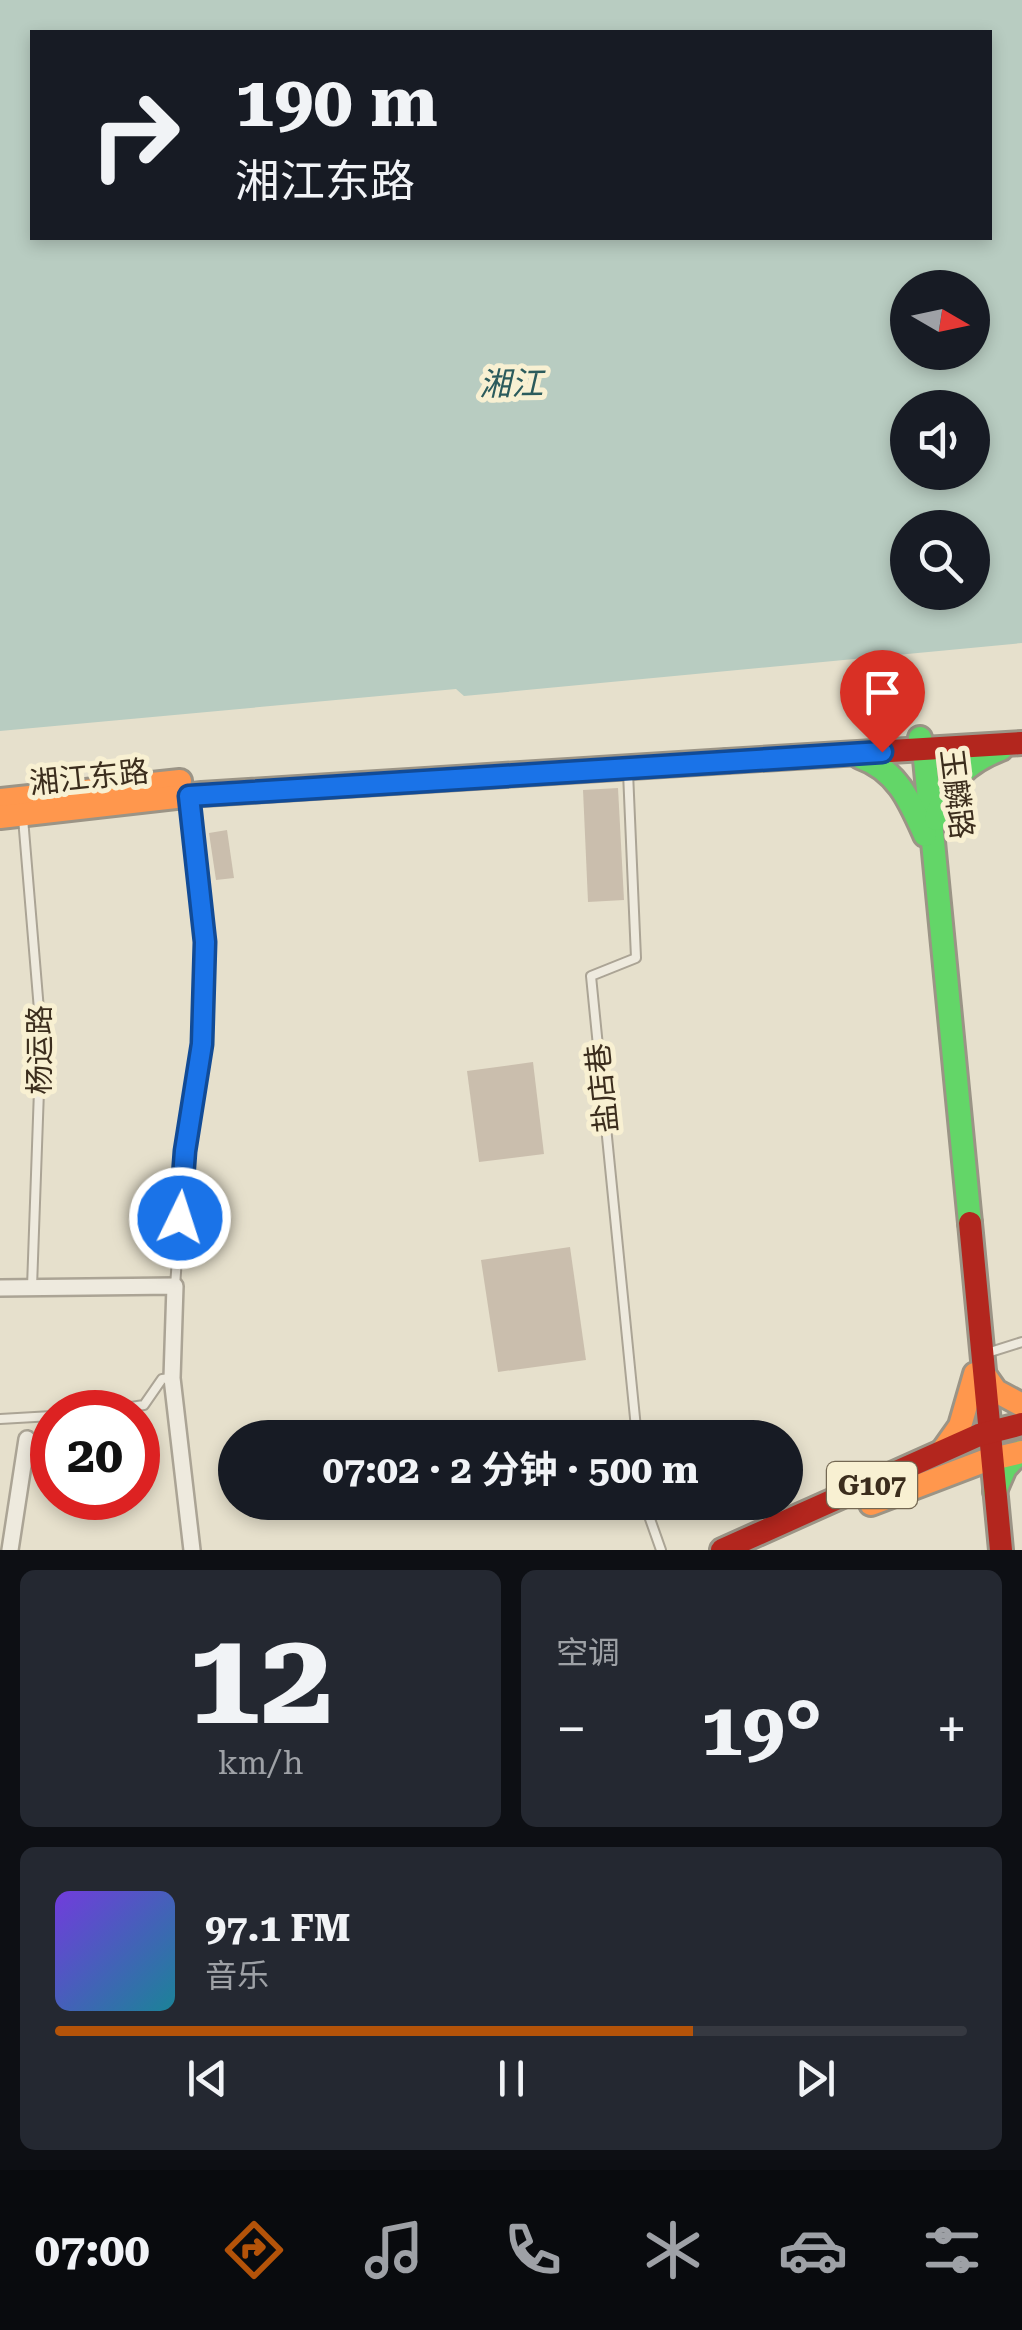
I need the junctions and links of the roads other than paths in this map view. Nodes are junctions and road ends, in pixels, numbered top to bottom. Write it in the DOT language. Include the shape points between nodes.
graph roads {
  1 [pos="1021,740"];
  2 [pos="920,746"];
  3 [pos="847,754"];
  4 [pos="628,768"];
  5 [pos="189,796"];
  6 [pos="0,800"];
  7 [pos="12,815"];
  8 [pos="929,834"];
  9 [pos="175,1286"];
  10 [pos="32,1287"];
  11 [pos="0,1288"];
  12 [pos="1022,1342"];
  13 [pos="980,1367"];
  14 [pos="172,1378"];
  15 [pos="154,1390"];
  16 [pos="1022,1405"];
  17 [pos="30,1417"];
  18 [pos="0,1419"];
  19 [pos="636,1420"];
  20 [pos="1022,1424"];
  21 [pos="985,1434"];
  22 [pos="27,1438"];
  23 [pos="1021,1452"];
  24 [pos="988,1460"];
  25 [pos="944,1464"];
  26 [pos="991,1492"];
  27 [pos="650,1520"];
  28 [pos="10,1550"];
  29 [pos="192,1550"];
  30 [pos="661,1550"];
  31 [pos="722,1550"];
  32 [pos="764,1550"];
  33 [pos="992,1550"];
  34 [pos="1001,1550"];
  1 -- 2 [label="main road, 湘江东路"];
  1 -- 8 [label="main road" via="960,769 942,792"];
  2 -- 3 [label="main road, 湘江东路"];
  2 -- 6 [label="main road, 湘江东路" via="201,779"];
  2 -- 8 [label="main road, 玉麟路"];
  3 -- 4 [label="main road, 湘江东路"];
  3 -- 8 [label="main road" via="878,761 902,786"];
  4 -- 5 [label="main road, 湘江东路"];
  4 -- 19 [label="lane, 盐店巷" via="636,958 591,976"];
  5 -- 7 [label="main road, 湘江东路"];
  5 -- 9 [label="lane" via="204,959 202,1044 185,1151"];
  7 -- 10 [label="lane, 杨运路" via="41,1034"];
  8 -- 13 [label="main road, 玉麟路"];
  9 -- 10 [label="street"];
  9 -- 14 [label="street"];
  10 -- 11 [label="street"];
  12 -- 13 [label="lane"];
  13 -- 16 [label="main road" via="996,1391"];
  13 -- 21 [label="main road, 玉麟路"];
  13 -- 25 [label="main road"];
  14 -- 15 [label="lane"];
  14 -- 29 [label="street"];
  17 -- 18 [label="lane"];
  20 -- 21 [label="main road, G107"];
  21 -- 24 [label="main road, 玉麟路"];
  21 -- 25 [label="main road, G107"];
  22 -- 28 [label="street"];
  23 -- 24 [label="main road, G107"];
  23 -- 26 [label="main road"];
  24 -- 25 [label="main road, G107"];
  24 -- 26 [label="main road, 玉麟路"];
  25 -- 26 [label="main road"];
  25 -- 31 [label="main road, G107"];
  25 -- 32 [label="main road, G107"];
  26 -- 33 [label="main road, 玉麟路"];
  26 -- 34 [label="main road, 玉麟路"];
  27 -- 30 [label="lane"];
}
